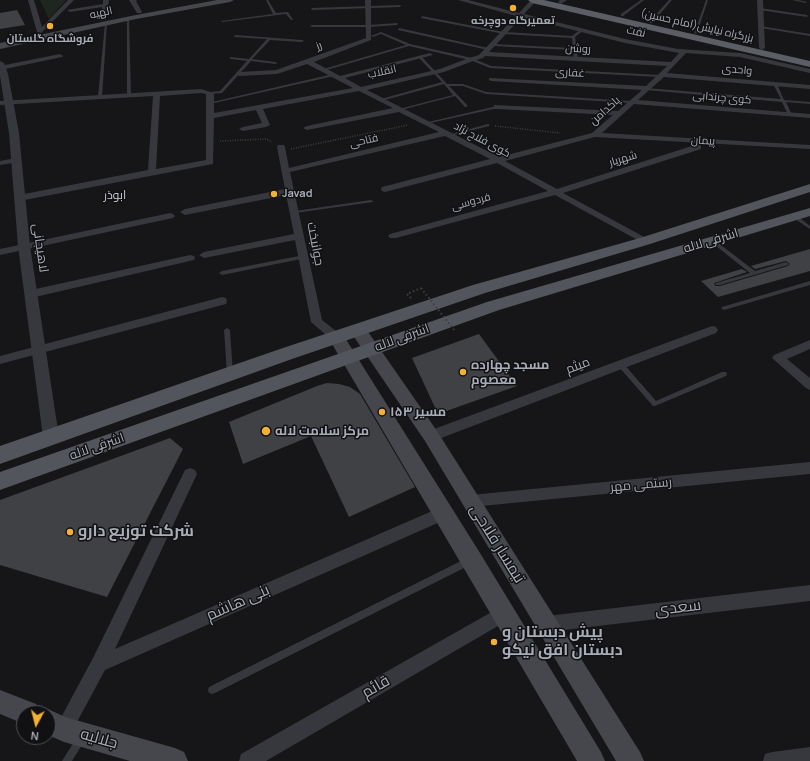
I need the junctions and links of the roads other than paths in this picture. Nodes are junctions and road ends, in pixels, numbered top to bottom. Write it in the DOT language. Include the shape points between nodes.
graph roads {
  1 [pos="31,0"];
  2 [pos="71,0"];
  3 [pos="134,0"];
  4 [pos="201,0"];
  5 [pos="230,0"];
  6 [pos="267,0"];
  7 [pos="368,0"];
  8 [pos="461,0"];
  9 [pos="533,0"];
  10 [pos="643,0"];
  11 [pos="671,0"];
  12 [pos="707,0"];
  13 [pos="760,0"];
  14 [pos="793,0"];
  15 [pos="559,1"];
  16 [pos="806,2"];
  17 [pos="106,3"];
  18 [pos="400,6"];
  19 [pos="368,7"];
  20 [pos="312,9"];
  21 [pos="760,9"];
  22 [pos="70,10"];
  23 [pos="139,12"];
  24 [pos="274,14"];
  25 [pos="522,15"];
  26 [pos="622,15"];
  27 [pos="807,16"];
  28 [pos="422,17"];
  29 [pos="128,19"];
  30 [pos="292,19"];
  31 [pos="105,21"];
  32 [pos="222,21"];
  33 [pos="651,22"];
  34 [pos="397,24"];
  35 [pos="312,26"];
  36 [pos="368,26"];
  37 [pos="761,27"];
  38 [pos="399,30"];
  39 [pos="582,30"];
  40 [pos="40,32"];
  41 [pos="504,33"];
  42 [pos="695,33"];
  43 [pos="810,35"];
  44 [pos="235,36"];
  45 [pos="373,36"];
  46 [pos="573,37"];
  47 [pos="269,39"];
  48 [pos="0,40"];
  49 [pos="302,41"];
  50 [pos="409,45"];
  51 [pos="0,46"];
  52 [pos="762,48"];
  53 [pos="488,49"];
  54 [pos="575,49"];
  55 [pos="685,51"];
  56 [pos="742,52"];
  57 [pos="430,55"];
  58 [pos="60,56"];
  59 [pos="420,57"];
  60 [pos="231,58"];
  61 [pos="471,59"];
  62 [pos="576,59"];
  63 [pos="810,59"];
  64 [pos="251,60"];
  65 [pos="308,62"];
  66 [pos="275,63"];
  67 [pos="673,64"];
  68 [pos="810,64"];
  69 [pos="1,66"];
  70 [pos="322,70"];
  71 [pos="810,71"];
  72 [pos="434,72"];
  73 [pos="239,74"];
  74 [pos="336,76"];
  75 [pos="661,76"];
  76 [pos="491,79"];
  77 [pos="445,84"];
  78 [pos="775,84"];
  79 [pos="810,87"];
  80 [pos="360,89"];
  81 [pos="647,89"];
  82 [pos="210,93"];
  83 [pos="157,94"];
  84 [pos="456,95"];
  85 [pos="129,96"];
  86 [pos="100,97"];
  87 [pos="382,100"];
  88 [pos="782,100"];
  89 [pos="631,102"];
  90 [pos="4,103"];
  91 [pos="210,103"];
  92 [pos="810,103"];
  93 [pos="466,106"];
  94 [pos="259,107"];
  95 [pos="496,107"];
  96 [pos="401,109"];
  97 [pos="619,113"];
  98 [pos="790,115"];
  99 [pos="210,116"];
  100 [pos="810,116"];
  101 [pos="425,122"];
  102 [pos="488,126"];
  103 [pos="307,128"];
  104 [pos="244,129"];
  105 [pos="448,134"];
  106 [pos="593,135"];
  107 [pos="281,147"];
  108 [pos="698,147"];
  109 [pos="810,147"];
  110 [pos="16,160"];
  111 [pos="498,160"];
  112 [pos="0,163"];
  113 [pos="286,170"];
  114 [pos="152,172"];
  115 [pos="810,188"];
  116 [pos="385,189"];
  117 [pos="290,191"];
  118 [pos="556,192"];
  119 [pos="19,198"];
  120 [pos="371,201"];
  121 [pos="185,212"];
  122 [pos="295,212"];
  123 [pos="810,212"];
  124 [pos="170,216"];
  125 [pos="794,216"];
  126 [pos="810,228"];
  127 [pos="300,236"];
  128 [pos="393,236"];
  129 [pos="713,240"];
  130 [pos="645,241"];
  131 [pos="24,246"];
  132 [pos="0,252"];
  133 [pos="204,254"];
  134 [pos="304,257"];
  135 [pos="190,258"];
  136 [pos="786,264"];
  137 [pos="222,273"];
  138 [pos="754,273"];
  139 [pos="810,283"];
  140 [pos="718,284"];
  141 [pos="32,294"];
  142 [pos="222,301"];
  143 [pos="724,308"];
  144 [pos="227,330"];
  145 [pos="358,330"];
  146 [pos="712,330"];
  147 [pos="336,337"];
  148 [pos="810,344"];
  149 [pos="371,349"];
  150 [pos="39,350"];
  151 [pos="349,358"];
  152 [pos="0,360"];
  153 [pos="621,365"];
  154 [pos="230,374"];
  155 [pos="724,374"];
  156 [pos="810,385"];
  157 [pos="431,436"];
  158 [pos="51,437"];
  159 [pos="0,455"];
  160 [pos="810,468"];
  161 [pos="190,474"];
  162 [pos="0,481"];
  163 [pos="471,501"];
  164 [pos="444,512"];
  165 [pos="472,560"];
  166 [pos="810,593"];
  167 [pos="504,612"];
  168 [pos="547,624"];
  169 [pos="99,664"];
  170 [pos="212,690"];
  171 [pos="0,702"];
  172 [pos="16,709"];
  173 [pos="65,728"];
  174 [pos="810,756"];
  175 [pos="67,761"];
  176 [pos="175,761"];
  177 [pos="248,761"];
  178 [pos="592,761"];
  179 [pos="631,761"];
  180 [pos="772,761"];
  1 -- 40 [label="street"];
  2 -- 40 [label="street"];
  3 -- 23 [label="street"];
  4 -- 23 [label="main road, الهیه"];
  5 -- 29 [label="main road, الهیه"];
  6 -- 24 [label="lane"];
  7 -- 19 [label="street, رز"];
  8 -- 25 [label="street, نفت"];
  9 -- 25 [label="street, انقلاب"];
  9 -- 56 [label="highway, بزرگراه نیایش(امام حسین)"];
  10 -- 26 [label="lane"];
  11 -- 33 [label="lane"];
  12 -- 42 [label="lane"];
  13 -- 21 [label="street"];
  14 -- 16 [label="lane"];
  15 -- 26 [label="highway, بزرگراه نیایش(امام حسین)"];
  17 -- 22 [label="street"];
  17 -- 31 [label="street"];
  18 -- 19 [label="lane"];
  19 -- 20 [label="lane"];
  19 -- 36 [label="street, رز"];
  21 -- 27 [label="lane"];
  21 -- 37 [label="street"];
  23 -- 31 [label="main road, الهیه"];
  24 -- 30 [label="lane" via="287,13"];
  24 -- 32 [label="lane"];
  25 -- 39 [label="street, نفت"];
  25 -- 41 [label="street, انقلاب"];
  26 -- 33 [label="highway, بزرگراه نیایش(امام حسین)"];
  28 -- 41 [label="lane"];
  29 -- 31 [label="main road, الهیه"];
  29 -- 85 [label="lane"];
  31 -- 40 [label="main road, الهیه"];
  31 -- 51 [label="main road, الهیه"];
  31 -- 86 [label="lane"];
  33 -- 42 [label="highway, بزرگراه نیایش(امام حسین)"];
  34 -- 36 [label="lane"];
  35 -- 36 [label="lane"];
  36 -- 65 [label="street, رز" via="368,39"];
  37 -- 43 [label="lane"];
  37 -- 52 [label="street"];
  38 -- 53 [label="lane"];
  39 -- 46 [label="lane"];
  39 -- 55 [label="street, نفت" via="625,41"];
  40 -- 48 [label="main road"];
  41 -- 46 [label="lane"];
  41 -- 53 [label="street, انقلاب"];
  42 -- 52 [label="highway, بزرگراه نیایش(امام حسین)"];
  44 -- 47 [label="lane"];
  45 -- 50 [label="lane" via="381,33"];
  46 -- 54 [label="lane"];
  47 -- 49 [label="lane"];
  47 -- 64 [label="lane"];
  50 -- 61 [label="lane"];
  50 -- 70 [label="lane"];
  52 -- 63 [label="highway, بزرگراه نیایش(امام حسین)"];
  53 -- 54 [label="lane"];
  53 -- 61 [label="street, انقلاب" via="481,57"];
  53 -- 62 [label="street, روشن"];
  54 -- 62 [label="lane"];
  55 -- 56 [label="street, نفت"];
  55 -- 67 [label="street, پاکدامن"];
  56 -- 68 [label="highway, بزرگراه نیایش(امام حسین)"];
  56 -- 71 [label="street, نفت"];
  57 -- 59 [label="street"];
  58 -- 69 [label="street"];
  59 -- 72 [label="lane"];
  59 -- 74 [label="street"];
  60 -- 64 [label="lane"];
  61 -- 72 [label="street, انقلاب"];
  61 -- 75 [label="lane" via="490,68"];
  62 -- 67 [label="street, روشن"];
  64 -- 66 [label="lane"];
  64 -- 73 [label="lane"];
  65 -- 70 [label="street, کوی فلاح نژاد"];
  65 -- 73 [label="street, رز" via="277,72"];
  67 -- 75 [label="street, پاکدامن"];
  69 -- 90 [label="street, لاهیجانی"];
  70 -- 74 [label="street, کوی فلاح نژاد"];
  72 -- 77 [label="lane"];
  72 -- 80 [label="street, انقلاب"];
  73 -- 82 [label="lane" via="221,92"];
  74 -- 80 [label="street, کوی فلاح نژاد"];
  74 -- 91 [label="lane"];
  75 -- 78 [label="street, واحدی"];
  75 -- 81 [label="street, پاکدامن"];
  76 -- 81 [label="street, غفاری"];
  77 -- 84 [label="lane"];
  77 -- 87 [label="lane"];
  77 -- 89 [label="lane" via="463,85 486,93"];
  78 -- 79 [label="street, واحدی"];
  78 -- 88 [label="lane"];
  80 -- 87 [label="street, کوی فلاح نژاد"];
  80 -- 94 [label="street, انقلاب"];
  81 -- 88 [label="lane"];
  81 -- 89 [label="street, پاکدامن"];
  82 -- 83 [label="street"];
  82 -- 91 [label="street"];
  83 -- 85 [label="street"];
  83 -- 114 [label="street"];
  84 -- 93 [label="lane"];
  84 -- 96 [label="lane"];
  85 -- 86 [label="street"];
  86 -- 90 [label="street"];
  87 -- 96 [label="street, کوی فلاح نژاد"];
  88 -- 92 [label="lane"];
  88 -- 98 [label="lane"];
  89 -- 97 [label="street, پاکدامن"];
  89 -- 98 [label="street, کوی چرندابی"];
  90 -- 110 [label="street, لاهیجانی" via="14,133"];
  91 -- 99 [label="street"];
  94 -- 99 [label="street, انقلاب"];
  94 -- 104 [label="street" via="266,125"];
  95 -- 97 [label="street"];
  95 -- 101 [label="lane"];
  96 -- 101 [label="street, کوی فلاح نژاد"];
  96 -- 103 [label="street"];
  97 -- 106 [label="street, پاکدامن"];
  98 -- 100 [label="street, کوی چرندابی"];
  99 -- 114 [label="street" via="210,162"];
  101 -- 105 [label="street, کوی فلاح نژاد"];
  102 -- 105 [label="lane"];
  105 -- 111 [label="street, کوی فلاح نژاد"];
  105 -- 113 [label="street, فتاحی"];
  106 -- 109 [label="street, پیمان"];
  106 -- 111 [label="street, پاکدامن"];
  107 -- 113 [label="street, جوانبخت"];
  108 -- 118 [label="street, شهریار"];
  110 -- 112 [label="street"];
  110 -- 119 [label="street, لاهیجانی"];
  111 -- 116 [label="street"];
  111 -- 118 [label="street, کوی فلاح نژاد"];
  113 -- 117 [label="street, جوانبخت"];
  114 -- 119 [label="street"];
  115 -- 130 [label="main road, اشرفی لاله"];
  117 -- 121 [label="street"];
  117 -- 122 [label="street, جوانبخت"];
  118 -- 128 [label="street, فردوسی"];
  118 -- 130 [label="street, کوی فلاح نژاد"];
  119 -- 131 [label="street, لاهیجانی"];
  120 -- 122 [label="lane"];
  122 -- 127 [label="street, جوانبخت"];
  123 -- 125 [label="main road, اشرفی لاله"];
  124 -- 131 [label="street"];
  125 -- 126 [label="lane"];
  125 -- 129 [label="main road, اشرفی لاله"];
  127 -- 133 [label="street"];
  127 -- 134 [label="street, جوانبخت"];
  129 -- 138 [label="lane"];
  129 -- 149 [label="main road, اشرفی لاله" via="493,306"];
  130 -- 145 [label="main road, اشرفی لاله" via="479,289"];
  131 -- 132 [label="street"];
  131 -- 141 [label="street, لاهیجانی"];
  134 -- 137 [label="lane"];
  134 -- 147 [label="street, جوانبخت" via="317,322"];
  135 -- 141 [label="street"];
  136 -- 138 [label="lane"];
  138 -- 140 [label="lane"];
  139 -- 143 [label="lane"];
  141 -- 150 [label="street, لاهیجانی"];
  142 -- 150 [label="street"];
  144 -- 154 [label="lane"];
  145 -- 147 [label="main road, اشرفی لاله"];
  145 -- 149 [label="main road, تیمسار فلاحی"];
  146 -- 153 [label="street, میثم"];
  147 -- 151 [label="main road, تیمسار فلاحی"];
  147 -- 154 [label="main road, اشرفی لاله"];
  148 -- 156 [label="street" via="778,358"];
  149 -- 151 [label="main road, اشرفی لاله"];
  149 -- 157 [label="main road, تیمسار فلاحی"];
  150 -- 152 [label="street"];
  150 -- 158 [label="street, لاهیجانی"];
  151 -- 162 [label="main road, اشرفی لاله"];
  151 -- 164 [label="main road, تیمسار فلاحی"];
  153 -- 155 [label="lane" via="655,404"];
  153 -- 157 [label="street, میثم"];
  154 -- 158 [label="main road, اشرفی لاله"];
  157 -- 163 [label="main road, تیمسار فلاحی"];
  158 -- 159 [label="main road, اشرفی لاله"];
  160 -- 163 [label="street, رستمی مهر"];
  161 -- 169 [label="street"];
  163 -- 164 [label="main road"];
  163 -- 168 [label="main road, تیمسار فلاحی"];
  164 -- 165 [label="main road, تیمسار فلاحی"];
  164 -- 169 [label="street, بنی هاشم"];
  165 -- 167 [label="main road, تیمسار فلاحی"];
  165 -- 170 [label="lane"];
  166 -- 168 [label="street, سعدی"];
  167 -- 177 [label="street, قائم"];
  167 -- 178 [label="main road, تیمسار فلاحی"];
  168 -- 179 [label="main road, تیمسار فلاحی"];
  169 -- 173 [label="street"];
  171 -- 172 [label="main road"];
  173 -- 175 [label="lane"];
  173 -- 176 [label="main road, جلالیه"];
  174 -- 180 [label="street"];
}
